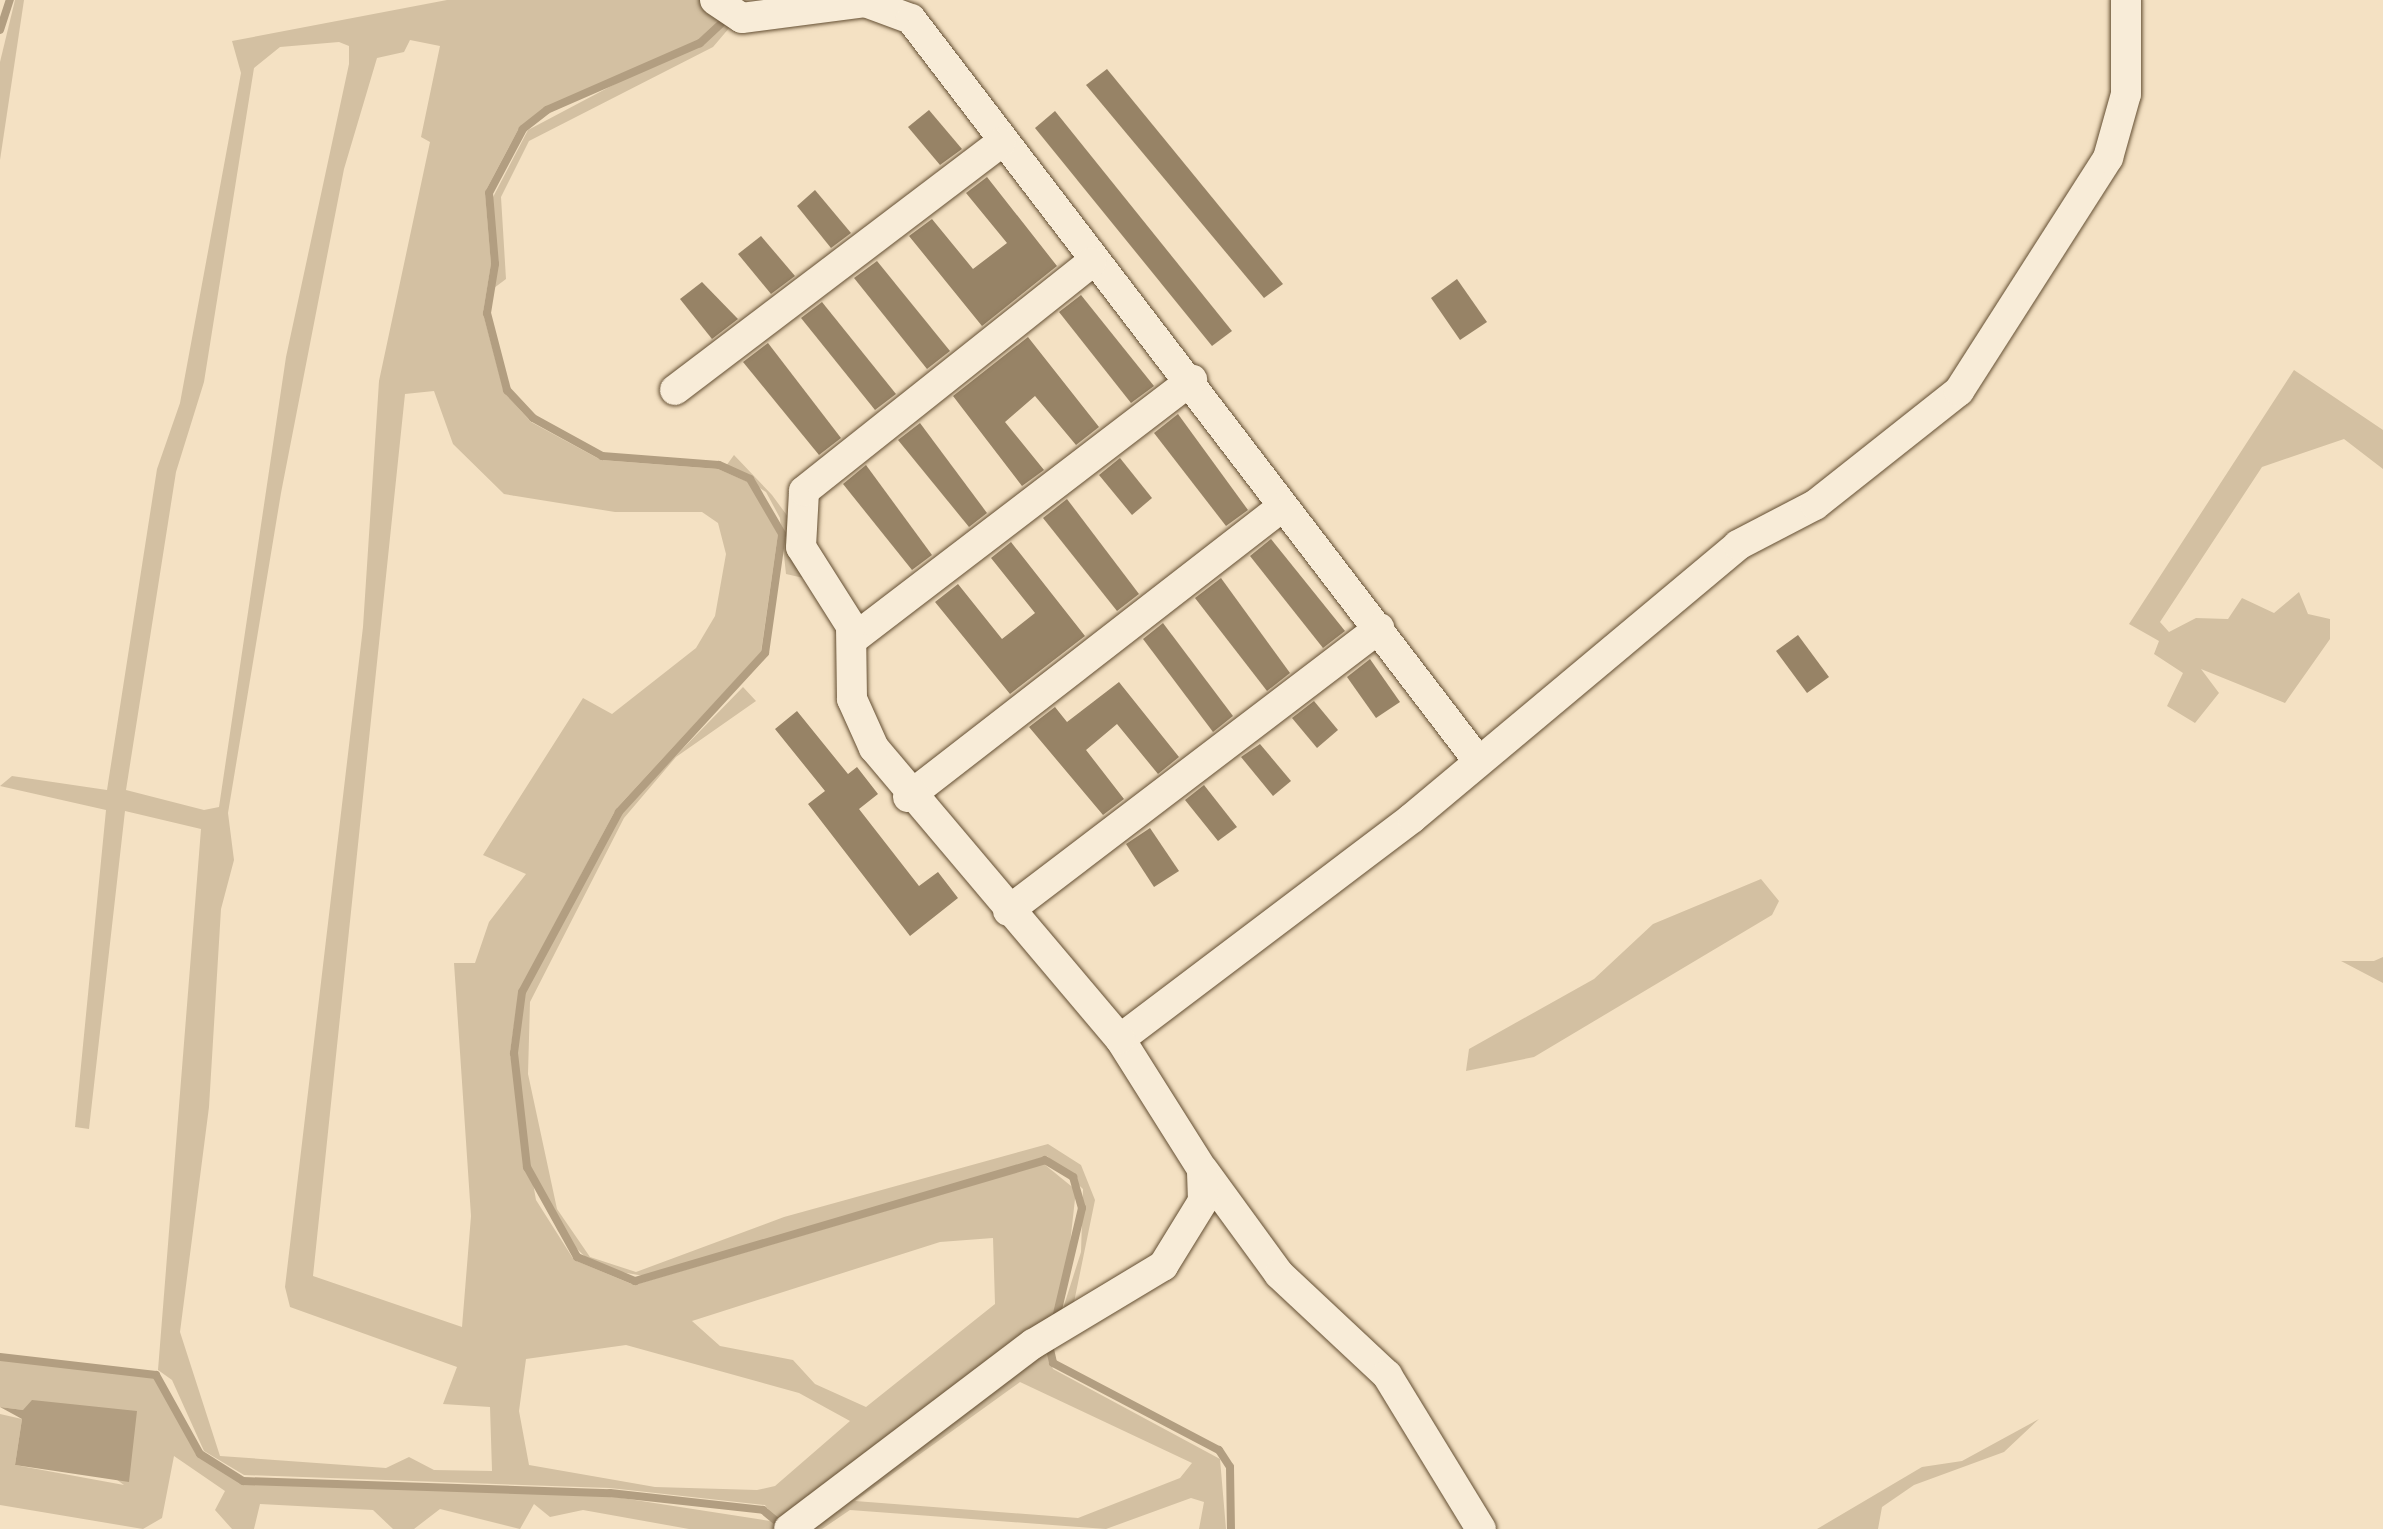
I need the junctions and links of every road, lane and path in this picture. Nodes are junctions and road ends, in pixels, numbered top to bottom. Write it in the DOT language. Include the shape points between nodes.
graph roads {
  1 [pos="716,0"];
  2 [pos="2126,0"];
  3 [pos="1001,143"];
  4 [pos="1091,263"];
  5 [pos="1192,380"];
  6 [pos="675,390"];
  7 [pos="1282,507"];
  8 [pos="1380,628"];
  9 [pos="853,639"];
  10 [pos="1476,758"];
  11 [pos="908,798"];
  12 [pos="1008,910"];
  13 [pos="1120,1039"];
  14 [pos="1202,1169"];
  15 [pos="789,1529"];
  16 [pos="1481,1529"];
  1 -- 3 [label="street" via="742,18 865,2 897,9 927,36"];
  2 -- 10 [label="street" via="2126,94 2108,158 1959,391 1815,506 1738,545"];
  3 -- 4 [label="street"];
  3 -- 6 [label="street"];
  4 -- 5 [label="street"];
  4 -- 9 [label="street" via="804,491 805,564"];
  5 -- 7 [label="street"];
  5 -- 9 [label="street"];
  7 -- 8 [label="street"];
  7 -- 11 [label="street"];
  8 -- 10 [label="street"];
  8 -- 12 [label="street"];
  9 -- 11 [label="street" via="848,667 859,721"];
  10 -- 13 [label="street" via="1412,818"];
  11 -- 12 [label="street"];
  12 -- 13 [label="street"];
  13 -- 14 [label="street"];
  14 -- 15 [label="street" via="1198,1218 1164,1266 1033,1344"];
  14 -- 16 [label="street" via="1279,1274 1387,1375"];
}
